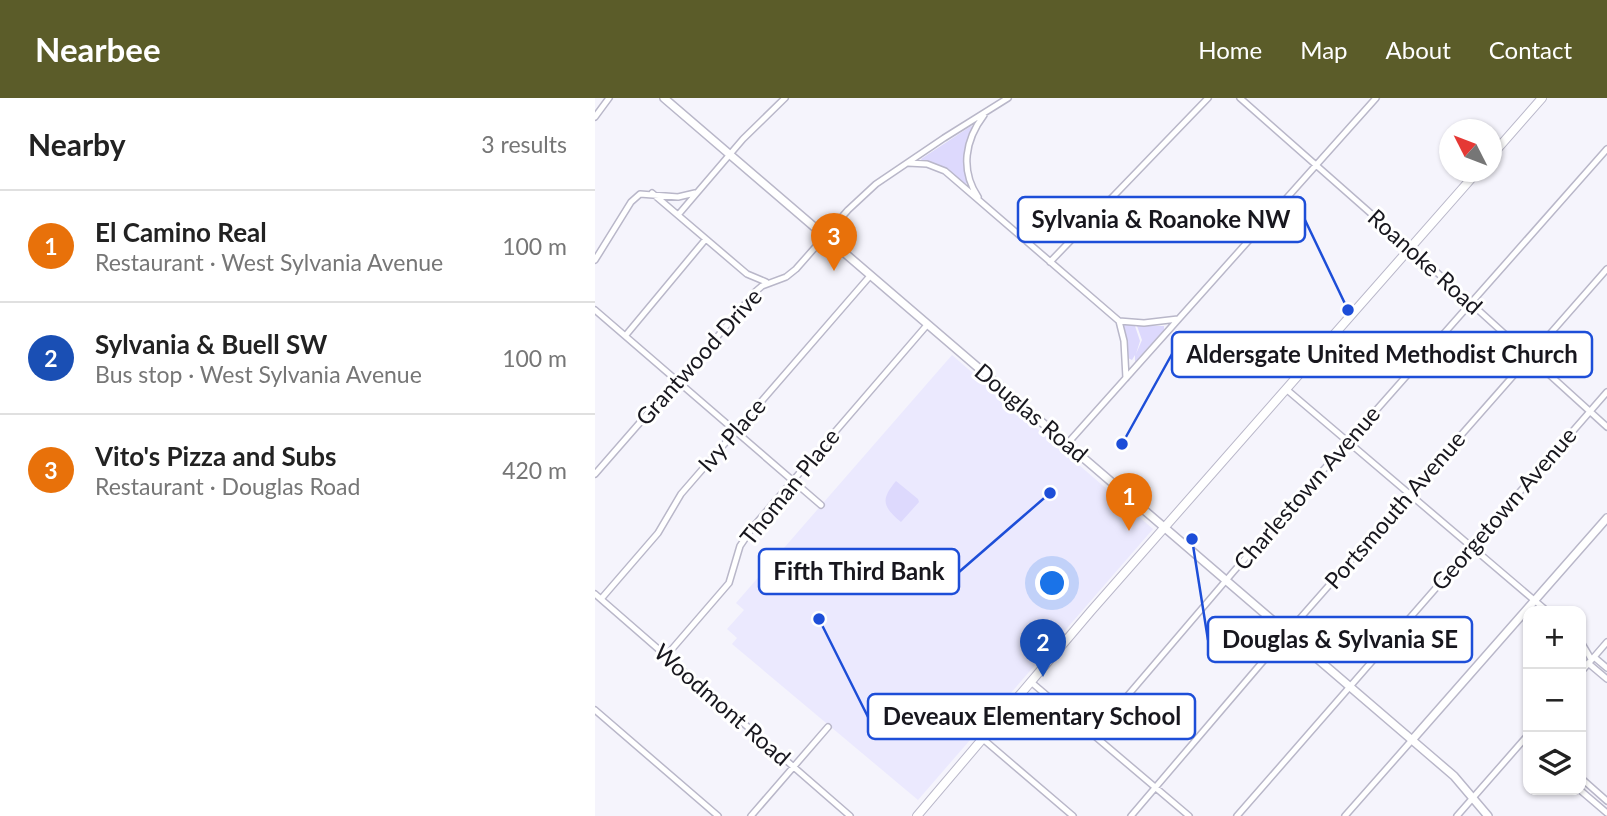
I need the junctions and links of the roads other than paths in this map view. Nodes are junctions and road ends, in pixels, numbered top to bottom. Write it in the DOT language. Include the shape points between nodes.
graph roads {
  1 [pos="609,98"];
  2 [pos="664,98"];
  3 [pos="785,98"];
  4 [pos="1008,98"];
  5 [pos="1208,98"];
  6 [pos="1240,98"];
  7 [pos="1376,98"];
  8 [pos="1542,98"];
  9 [pos="1000,100"];
  10 [pos="988,110"];
  11 [pos="595,117"];
  12 [pos="1502,144"];
  13 [pos="1607,149"];
  14 [pos="731,155"];
  15 [pos="905,163"];
  16 [pos="1317,165"];
  17 [pos="1468,182"];
  18 [pos="698,192"];
  19 [pos="652,193"];
  20 [pos="984,205"];
  21 [pos="677,215"];
  22 [pos="825,237"];
  23 [pos="705,240"];
  24 [pos="1410,248"];
  25 [pos="595,260"];
  26 [pos="1049,262"];
  27 [pos="1607,270"];
  28 [pos="870,276"];
  29 [pos="769,282"];
  30 [pos="1470,303"];
  31 [pos="595,310"];
  32 [pos="1178,318"];
  33 [pos="1119,321"];
  34 [pos="927,325"];
  35 [pos="626,335"];
  36 [pos="1530,357"];
  37 [pos="1126,377"];
  38 [pos="679,382"];
  39 [pos="1286,389"];
  40 [pos="1607,392"];
  41 [pos="1590,411"];
  42 [pos="1607,427"];
  43 [pos="737,431"];
  44 [pos="1348,442"];
  45 [pos="1067,444"];
  46 [pos="595,474"];
  47 [pos="793,481"];
  48 [pos="1409,494"];
  49 [pos="821,505"];
  50 [pos="1607,518"];
  51 [pos="1165,527"];
  52 [pos="1471,547"];
  53 [pos="1226,580"];
  54 [pos="595,594"];
  55 [pos="601,599"];
  56 [pos="1534,600"];
  57 [pos="1542,606"];
  58 [pos="1288,632"];
  59 [pos="1607,642"];
  60 [pos="1586,651"];
  61 [pos="666,656"];
  62 [pos="1591,660"];
  63 [pos="1607,668"];
  64 [pos="1584,669"];
  65 [pos="1607,679"];
  66 [pos="1031,682"];
  67 [pos="1349,685"];
  68 [pos="595,710"];
  69 [pos="828,727"];
  70 [pos="1094,735"];
  71 [pos="983,739"];
  72 [pos="1412,740"];
  73 [pos="1523,744"];
  74 [pos="793,767"];
  75 [pos="1586,783"];
  76 [pos="1155,787"];
  77 [pos="1586,795"];
  78 [pos="1473,798"];
  79 [pos="1607,801"];
  80 [pos="923,813"];
  81 [pos="1607,813"];
  82 [pos="718,816"];
  83 [pos="751,816"];
  84 [pos="850,816"];
  85 [pos="1073,816"];
  86 [pos="1131,816"];
  87 [pos="1189,816"];
  88 [pos="1237,816"];
  89 [pos="1345,816"];
  90 [pos="1457,816"];
  91 [pos="1488,816"];
  1 -- 11 [label="street"];
  2 -- 14 [label="street, Douglas Road"];
  3 -- 14 [label="street"];
  4 -- 9 [label="street, Grantwood Drive"];
  5 -- 26 [label="street"];
  6 -- 16 [label="street, Roanoke Road"];
  7 -- 16 [label="street"];
  8 -- 12 [label="main road"];
  9 -- 10 [label="street, Grantwood Drive"];
  10 -- 15 [label="street, Grantwood Drive"];
  10 -- 20 [label="street" via="973,133 967,154 971,184"];
  13 -- 30 [label="street, Charlestown Avenue"];
  14 -- 18 [label="street"];
  14 -- 22 [label="street, Douglas Road"];
  15 -- 20 [label="street" via="940,168"];
  15 -- 22 [label="street, Grantwood Drive" via="861,197"];
  16 -- 24 [label="street, Roanoke Road"];
  16 -- 32 [label="street"];
  17 -- 24 [label="main road"];
  18 -- 19 [label="street" via="678,197"];
  18 -- 21 [label="street"];
  19 -- 21 [label="street"];
  19 -- 25 [label="street" via="635,197"];
  20 -- 26 [label="street"];
  21 -- 23 [label="street"];
  22 -- 28 [label="street, Douglas Road"];
  22 -- 29 [label="street, Grantwood Drive" via="793,272"];
  23 -- 29 [label="street" via="750,276"];
  23 -- 35 [label="street"];
  24 -- 30 [label="street, Roanoke Road"];
  24 -- 39 [label="main road"];
  26 -- 33 [label="street"];
  27 -- 36 [label="street, Portsmouth Avenue"];
  28 -- 34 [label="street, Douglas Road"];
  28 -- 43 [label="street, Ivy Place"];
  29 -- 38 [label="street, Grantwood Drive" via="755,292"];
  30 -- 36 [label="street, Roanoke Road"];
  30 -- 44 [label="street, Charlestown Avenue"];
  31 -- 35 [label="street"];
  32 -- 33 [label="street"];
  32 -- 37 [label="street"];
  33 -- 37 [label="street"];
  34 -- 45 [label="street, Douglas Road"];
  34 -- 47 [label="street, Thoman Place"];
  35 -- 38 [label="street"];
  36 -- 41 [label="street, Roanoke Road"];
  36 -- 48 [label="street, Portsmouth Avenue"];
  37 -- 45 [label="street"];
  38 -- 43 [label="street"];
  38 -- 46 [label="street, Grantwood Drive"];
  39 -- 44 [label="street"];
  39 -- 51 [label="main road"];
  40 -- 41 [label="street, Georgetown Avenue"];
  41 -- 42 [label="street, Roanoke Road"];
  41 -- 52 [label="street, Georgetown Avenue"];
  43 -- 47 [label="street"];
  43 -- 55 [label="street, Ivy Place" via="681,494 658,533"];
  44 -- 48 [label="street"];
  44 -- 53 [label="street, Charlestown Avenue"];
  45 -- 51 [label="street, Douglas Road"];
  47 -- 49 [label="street"];
  47 -- 61 [label="street, Thoman Place" via="740,546 729,583"];
  48 -- 52 [label="street"];
  48 -- 58 [label="street, Portsmouth Avenue"];
  50 -- 56 [label="street"];
  51 -- 53 [label="street, Douglas Road"];
  51 -- 66 [label="main road"];
  52 -- 56 [label="street"];
  52 -- 67 [label="street, Georgetown Avenue"];
  53 -- 58 [label="street, Douglas Road"];
  53 -- 70 [label="street, Charlestown Avenue"];
  54 -- 55 [label="street, Woodmont Road"];
  55 -- 61 [label="street, Woodmont Road"];
  56 -- 57 [label="street"];
  56 -- 72 [label="street"];
  58 -- 67 [label="street, Douglas Road"];
  58 -- 76 [label="street, Portsmouth Avenue"];
  59 -- 62 [label="street"];
  60 -- 62 [label="street"];
  61 -- 74 [label="street, Woodmont Road"];
  62 -- 63 [label="street"];
  62 -- 64 [label="street"];
  62 -- 65 [label="street"];
  66 -- 70 [label="street"];
  66 -- 71 [label="main road"];
  67 -- 72 [label="street, Douglas Road"];
  67 -- 88 [label="street, Georgetown Avenue"];
  68 -- 82 [label="street"];
  69 -- 74 [label="street"];
  70 -- 76 [label="street"];
  71 -- 80 [label="main road"];
  71 -- 85 [label="street"];
  72 -- 78 [label="street, Douglas Road"];
  72 -- 89 [label="street"];
  73 -- 78 [label="street"];
  74 -- 83 [label="street"];
  74 -- 84 [label="street, Woodmont Road"];
  75 -- 79 [label="street"];
  76 -- 86 [label="street, Portsmouth Avenue"];
  76 -- 87 [label="street"];
  77 -- 81 [label="street"];
  78 -- 90 [label="street"];
  78 -- 91 [label="street, Douglas Road"];
}
